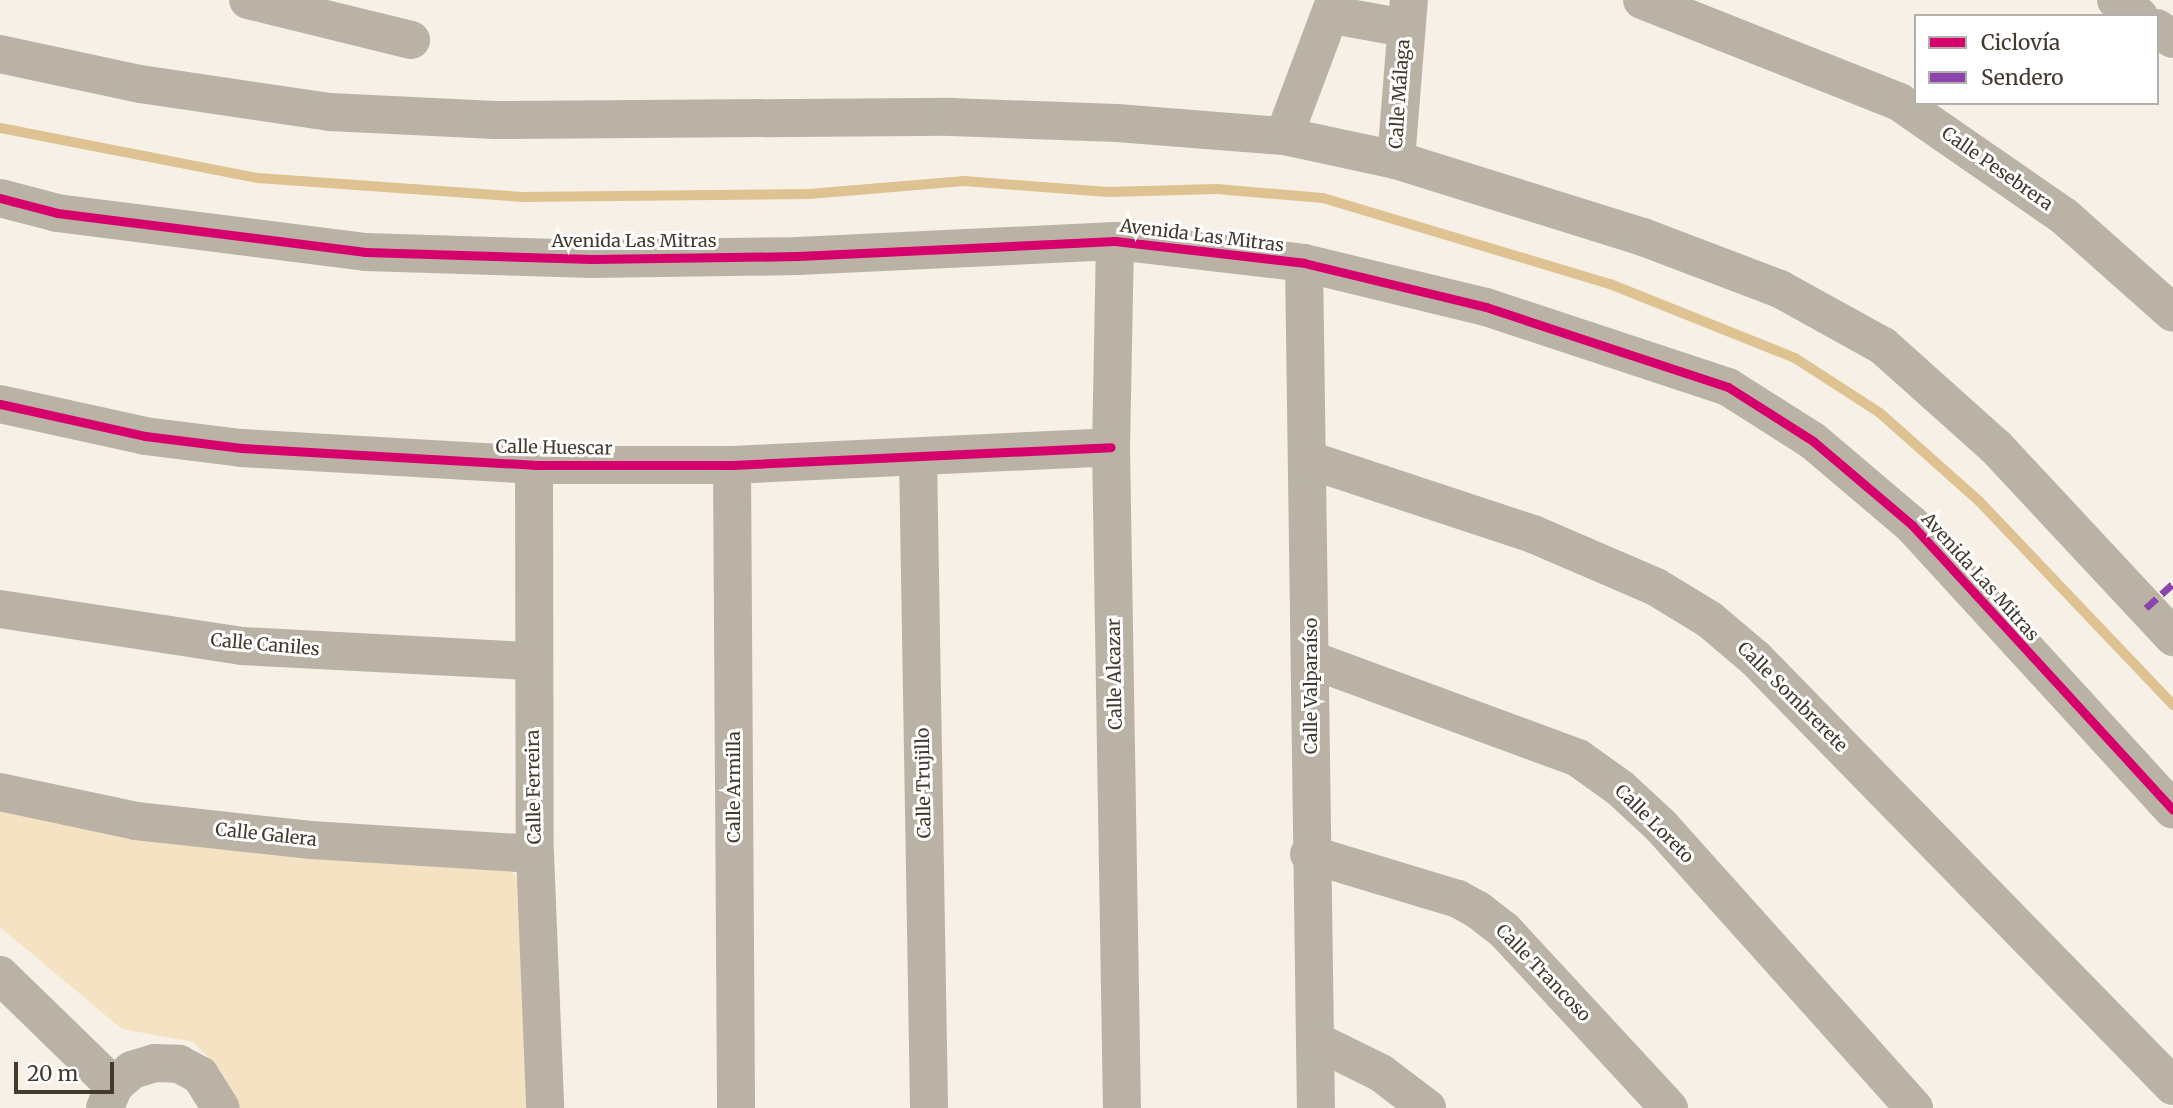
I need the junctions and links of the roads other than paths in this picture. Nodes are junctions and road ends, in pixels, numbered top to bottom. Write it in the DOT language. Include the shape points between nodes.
graph roads {
  1 [pos="248,0"];
  2 [pos="1642,0"];
  3 [pos="2116,0"];
  4 [pos="1334,8"];
  5 [pos="1407,14"];
  6 [pos="2136,14"];
  7 [pos="411,40"];
  8 [pos="0,54"];
  9 [pos="1284,136"];
  10 [pos="1396,160"];
  11 [pos="0,198"];
  12 [pos="1115,241"];
  13 [pos="1304,263"];
  14 [pos="2173,313"];
  15 [pos="0,404"];
  16 [pos="1111,447"];
  17 [pos="918,457"];
  18 [pos="1309,460"];
  19 [pos="534,465"];
  20 [pos="732,465"];
  21 [pos="0,609"];
  22 [pos="2173,637"];
  23 [pos="1312,660"];
  24 [pos="533,661"];
  25 [pos="0,792"];
  26 [pos="2173,810"];
  27 [pos="535,854"];
  28 [pos="1309,854"];
  29 [pos="7,997"];
  30 [pos="1316,1041"];
  31 [pos="2173,1086"];
  32 [pos="110,1097"];
  33 [pos="221,1108"];
  34 [pos="545,1108"];
  35 [pos="737,1108"];
  36 [pos="929,1108"];
  37 [pos="1122,1108"];
  38 [pos="1316,1108"];
  39 [pos="1427,1108"];
  40 [pos="1670,1108"];
  41 [pos="1914,1108"];
  1 -- 7 [label="street"];
  2 -- 14 [label="street, Calle Pesebrera" via="1899,102 2065,218"];
  3 -- 6 [label="street"];
  4 -- 5 [label="street, Calle Málaga"];
  4 -- 9 [label="street, Calle Málaga"];
  5 -- 10 [label="street, Calle Málaga"];
  8 -- 9 [label="street" via="140,84 330,112 495,120 951,117"];
  9 -- 10 [label="street"];
  10 -- 22 [label="street" via="1643,237 1780,289 1883,346 1996,447"];
  11 -- 12 [label="street, Avenida Las Mitras" via="57,213 366,252 743,257"];
  12 -- 13 [label="street, Avenida Las Mitras"];
  12 -- 16 [label="street, Calle Alcazar"];
  13 -- 18 [label="street, Calle Valparaíso"];
  13 -- 26 [label="street, Avenida Las Mitras" via="1486,307 1728,387 1813,441 1913,525"];
  15 -- 19 [label="street, Calle Huescar" via="145,436 241,448"];
  16 -- 17 [label="street, Calle Huescar"];
  16 -- 37 [label="street, Calle Alcazar"];
  17 -- 20 [label="street, Calle Huescar"];
  17 -- 36 [label="street, Calle Trujillo"];
  18 -- 23 [label="street, Calle Valparaíso"];
  18 -- 31 [label="street, Calle Sombrerete" via="1533,534 1656,587 1710,620 1756,659"];
  19 -- 20 [label="street, Calle Huescar"];
  19 -- 24 [label="street, Calle Ferreira"];
  20 -- 35 [label="street, Calle Armilla"];
  21 -- 24 [label="street, Calle Caniles" via="242,646"];
  23 -- 28 [label="street, Calle Valparaíso"];
  23 -- 41 [label="street, Calle Loreto" via="1578,758 1620,788 1661,826"];
  24 -- 27 [label="street, Calle Ferreira"];
  25 -- 27 [label="street, Calle Galera" via="149,823 311,840"];
  27 -- 34 [label="street, Calle Ferreira"];
  28 -- 30 [label="street, Calle Valparaíso"];
  28 -- 40 [label="street, Calle Trancoso" via="1458,899 1478,910 1504,930"];
  29 -- 32 [label="street"];
  30 -- 38 [label="street, Calle Valparaíso"];
  30 -- 39 [label="street" via="1381,1073"];
  32 -- 33 [label="street" via="132,1070 155,1063 178,1064 200,1075"];
}
